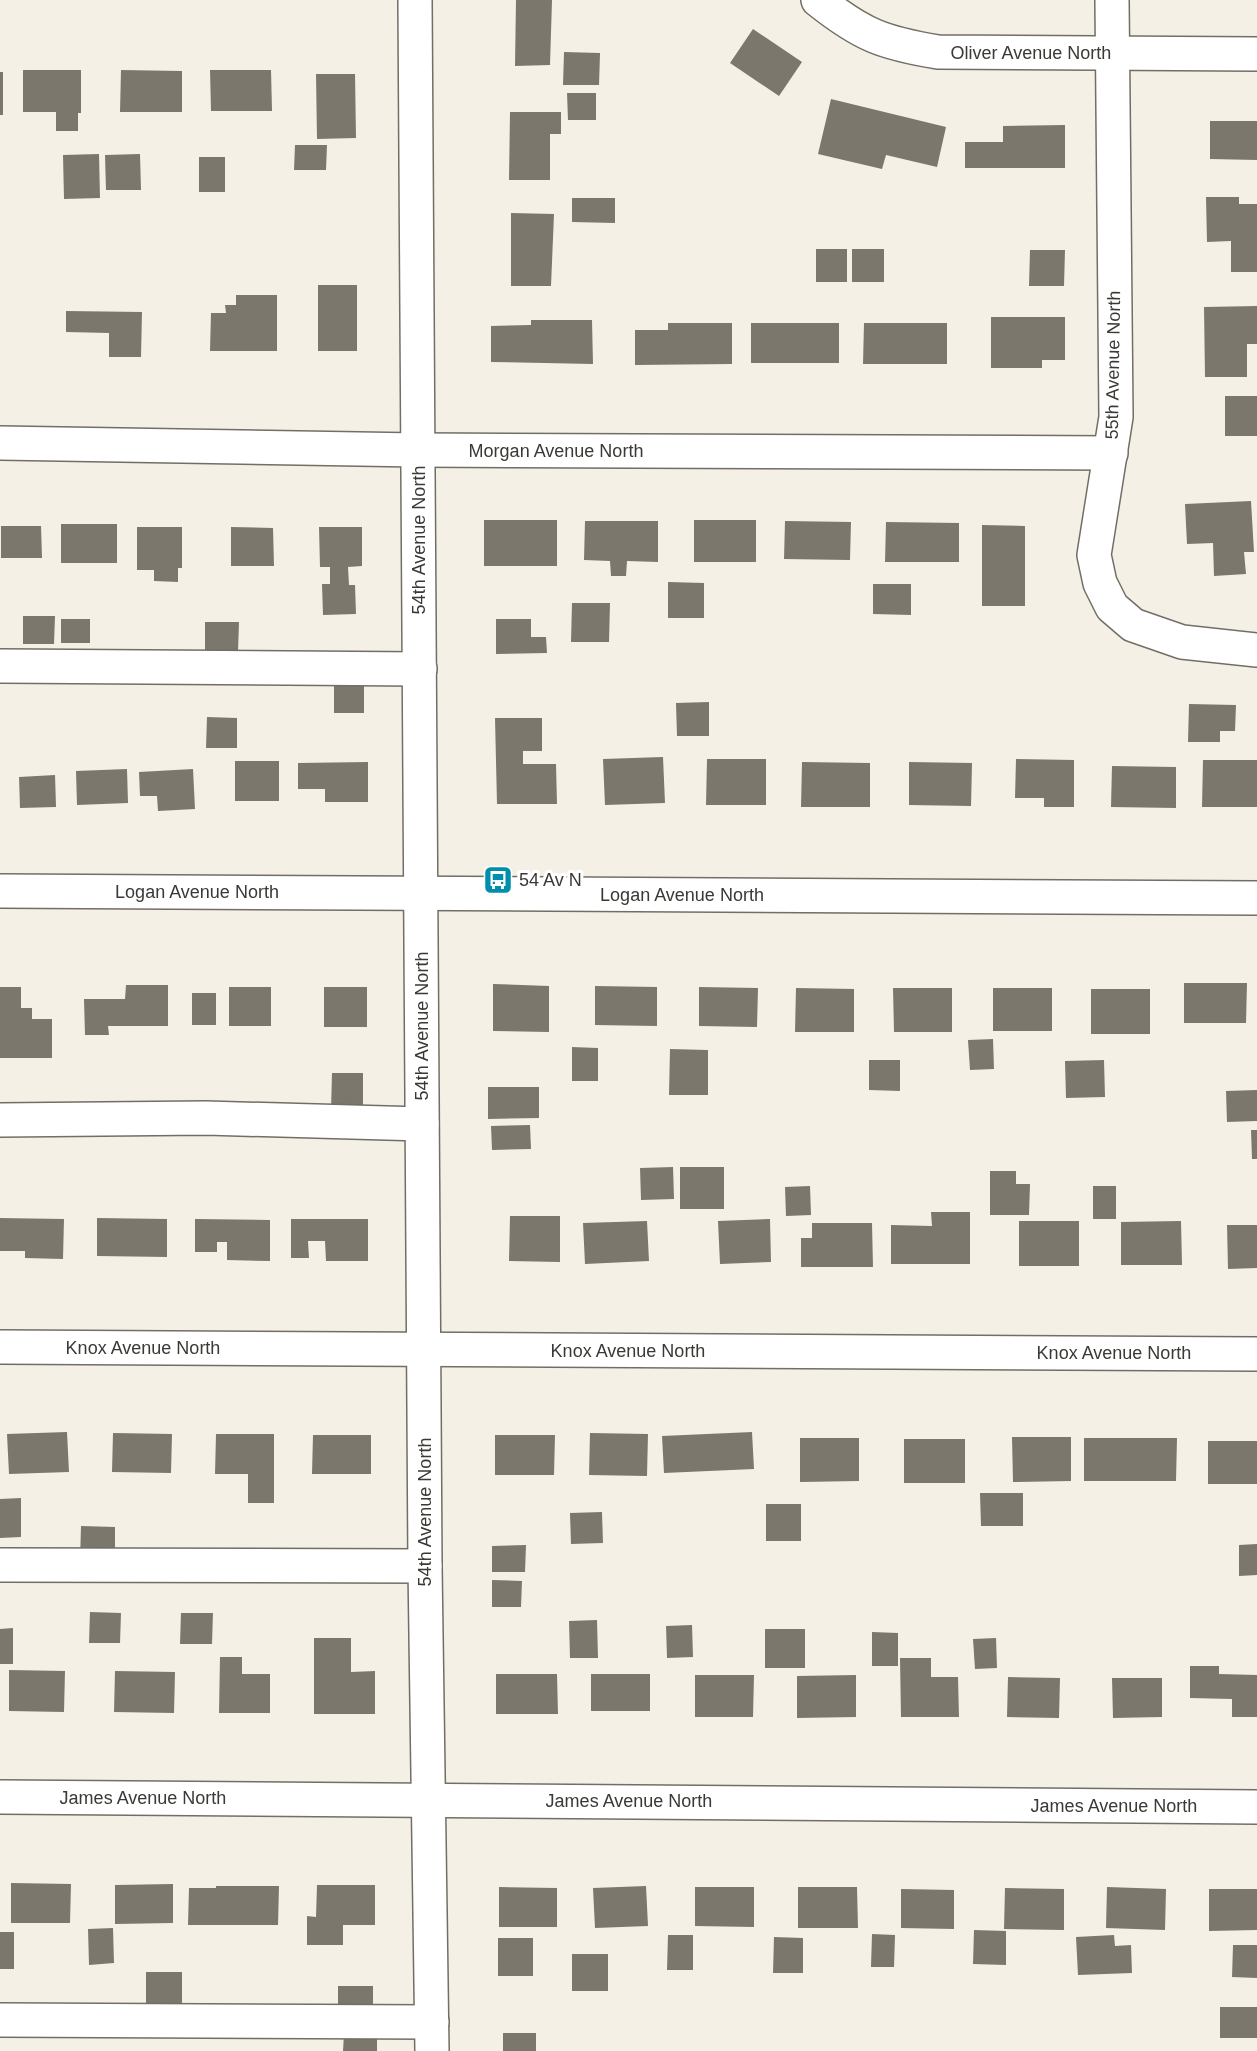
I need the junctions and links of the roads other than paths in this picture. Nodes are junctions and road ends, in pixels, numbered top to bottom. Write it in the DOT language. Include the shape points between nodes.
graph roads {
  1 [pos="415,0"];
  2 [pos="818,0"];
  3 [pos="1112,0"];
  4 [pos="1113,53"];
  5 [pos="1257,54"];
  6 [pos="0,443"];
  7 [pos="418,450"];
  8 [pos="1111,453"];
  9 [pos="1257,651"];
  10 [pos="0,666"];
  11 [pos="420,669"];
  12 [pos="0,891"];
  13 [pos="421,893"];
  14 [pos="1257,898"];
  15 [pos="0,1120"];
  16 [pos="422,1124"];
  17 [pos="0,1347"];
  18 [pos="423,1350"];
  19 [pos="1257,1354"];
  20 [pos="0,1565"];
  21 [pos="425,1566"];
  22 [pos="0,1797"];
  23 [pos="430,1800"];
  24 [pos="1257,1807"];
  25 [pos="0,2020"];
  26 [pos="432,2036"];
  1 -- 7 [label="street, 54th Avenue North"];
  2 -- 4 [label="street, Oliver Avenue North" via="852,26 894,45 938,52"];
  3 -- 4 [label="street, 55th Avenue North"];
  4 -- 5 [label="street, Oliver Avenue North"];
  4 -- 8 [label="street, 55th Avenue North" via="1116,417"];
  6 -- 7 [label="street, Morgan Avenue North"];
  7 -- 8 [label="street, Morgan Avenue North"];
  7 -- 11 [label="street, 54th Avenue North"];
  8 -- 9 [label="street, 55th Avenue North" via="1094,555 1100,583 1112,607 1133,625 1159,636"];
  10 -- 11 [label="street"];
  11 -- 13 [label="street, 54th Avenue North"];
  12 -- 13 [label="street, Logan Avenue North"];
  13 -- 14 [label="street, Logan Avenue North"];
  13 -- 16 [label="street, 54th Avenue North"];
  15 -- 16 [label="street" via="206,1118"];
  16 -- 18 [label="street, 54th Avenue North"];
  17 -- 18 [label="street, Knox Avenue North"];
  18 -- 19 [label="street, Knox Avenue North"];
  18 -- 21 [label="street, 54th Avenue North"];
  20 -- 21 [label="street"];
  21 -- 23 [label="street, 54th Avenue North"];
  22 -- 23 [label="street, James Avenue North"];
  23 -- 24 [label="street, James Avenue North"];
  23 -- 26 [label="street, 54th Avenue North"];
  25 -- 26 [label="street"];
}
